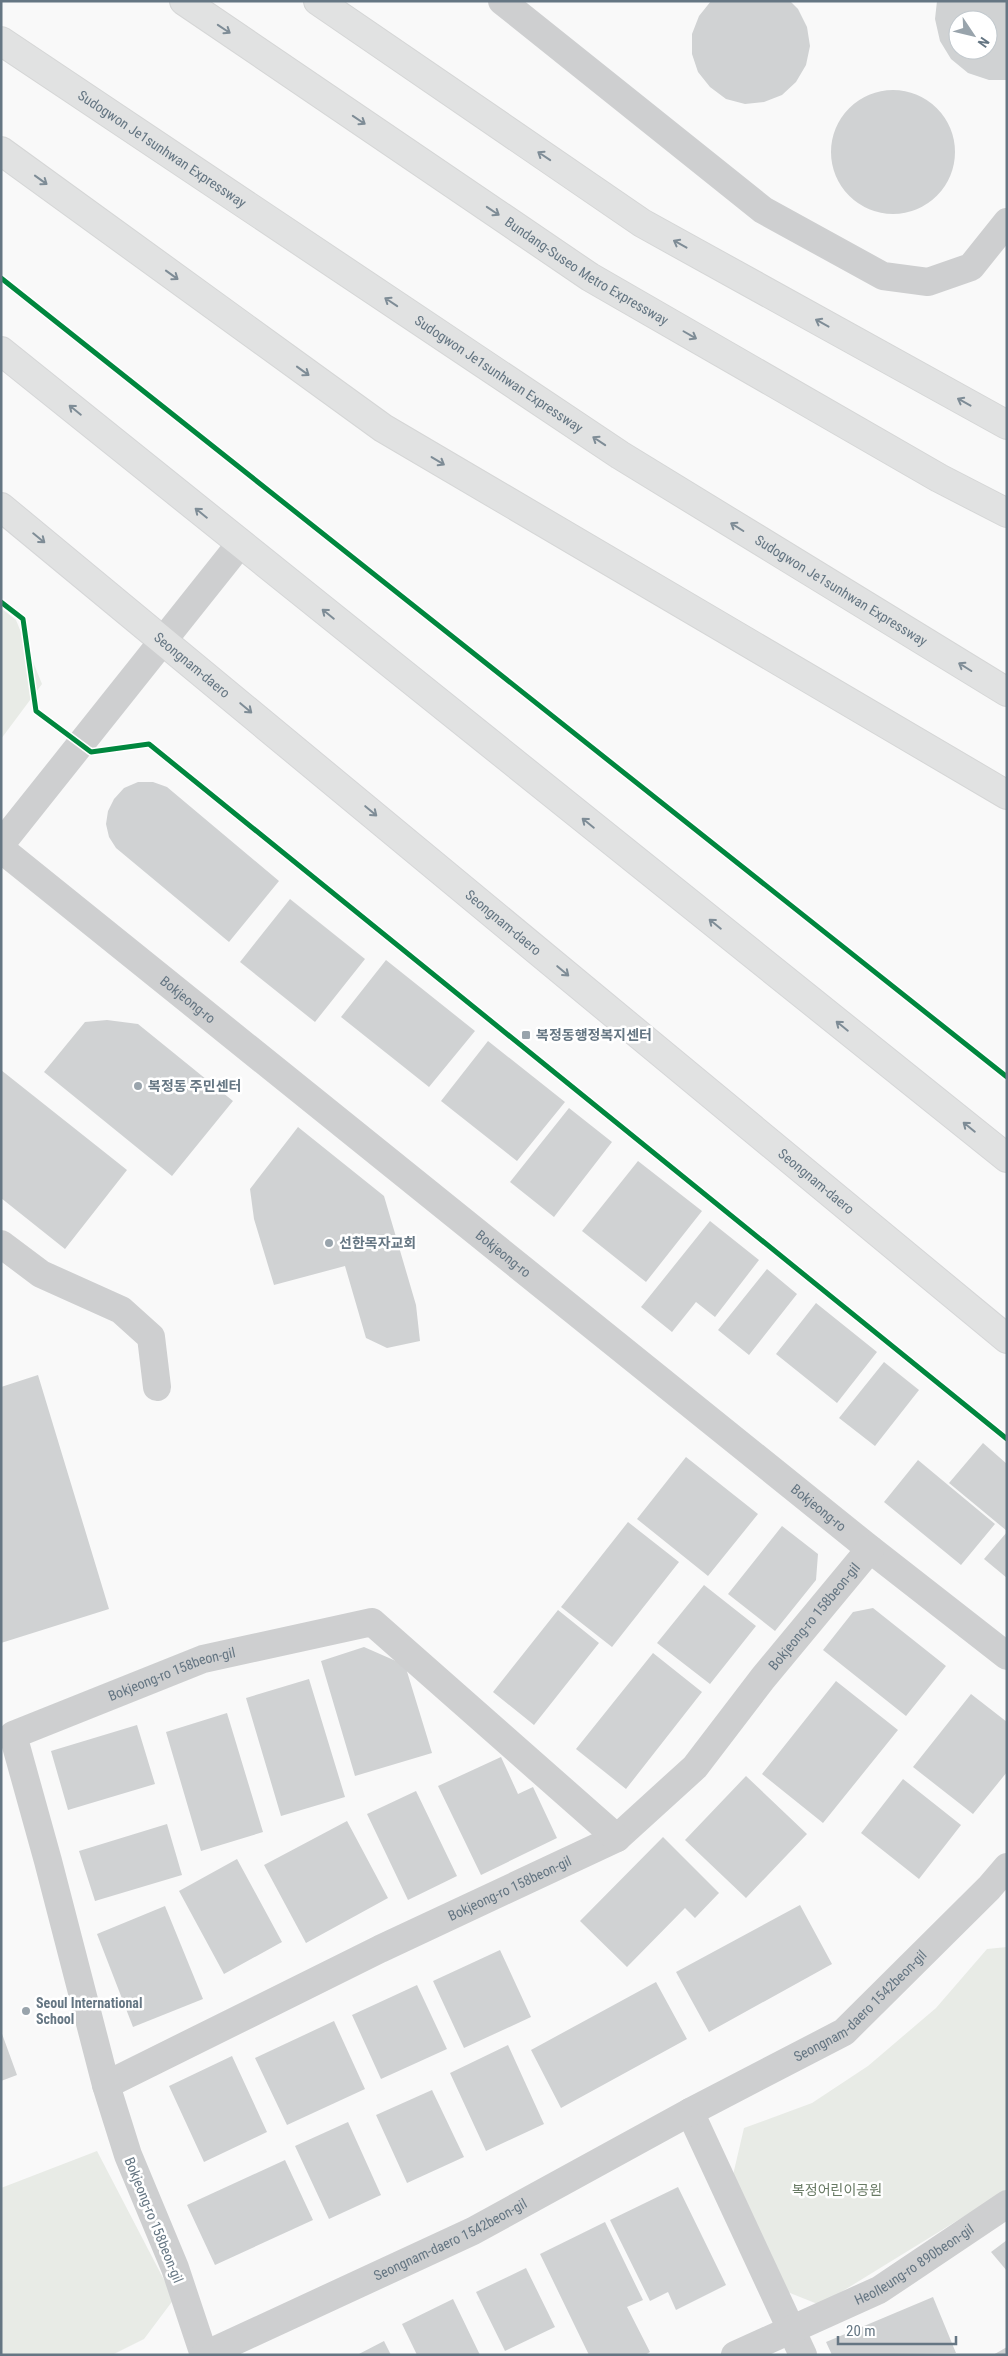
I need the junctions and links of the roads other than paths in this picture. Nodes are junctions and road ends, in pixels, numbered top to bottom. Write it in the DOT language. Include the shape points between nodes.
graph roads {
  1 [pos="184,1"];
  2 [pos="318,1"];
  3 [pos="502,1"];
  4 [pos="1,41"];
  5 [pos="1,151"];
  6 [pos="1007,222"];
  7 [pos="1,351"];
  8 [pos="1007,425"];
  9 [pos="1,507"];
  10 [pos="1007,513"];
  11 [pos="240,544"];
  12 [pos="163,639"];
  13 [pos="1007,692"];
  14 [pos="1007,795"];
  15 [pos="1,844"];
  16 [pos="1,848"];
  17 [pos="1007,1158"];
  18 [pos="1,1244"];
  19 [pos="1007,1339"];
  20 [pos="158,1387"];
  21 [pos="870,1549"];
  22 [pos="1007,1656"];
  23 [pos="617,1838"];
  24 [pos="1007,1867"];
  25 [pos="998,1895"];
  26 [pos="106,2085"];
  27 [pos="690,2112"];
  28 [pos="1007,2204"];
  29 [pos="790,2329"];
  30 [pos="205,2355"];
  31 [pos="735,2355"];
  32 [pos="803,2355"];
  1 -- 10 [label="main road, Bundang-Suseo Metro Expressway, one-way" via="590,277 939,478"];
  8 -- 2 [label="main road, one-way" via="642,223"];
  3 -- 6 [label="street" via="763,210 883,276 928,282 971,267"];
  13 -- 4 [label="main road, Sudogwon Je1sunhwan Expressway, one-way" via="620,455"];
  5 -- 14 [label="main road, one-way" via="382,428"];
  11 -- 7 [label="main road, one-way"];
  9 -- 12 [label="main road, Seongnam-daero, one-way"];
  11 -- 12 [label="street"];
  17 -- 11 [label="main road, one-way"];
  12 -- 15 [label="street"];
  12 -- 19 [label="main road, Seongnam-daero, one-way"];
  16 -- 21 [label="street, Bokjeong-ro"];
  18 -- 20 [label="street" via="41,1274 121,1310 150,1338"];
  21 -- 22 [label="street, Bokjeong-ro"];
  21 -- 23 [label="street, Bokjeong-ro 158beon-gil" via="763,1678 695,1767"];
  23 -- 26 [label="street, Bokjeong-ro 158beon-gil" via="380,1949"];
  23 -- 26 [label="street, Bokjeong-ro 158beon-gil" via="372,1622 203,1659 13,1735"];
  24 -- 25 [label="street, Seongnam-daero 1542beon-gil"];
  25 -- 27 [label="street, Seongnam-daero 1542beon-gil" via="844,2032"];
  26 -- 30 [label="street, Bokjeong-ro 158beon-gil" via="128,2155 175,2268"];
  27 -- 29 [label="street"];
  27 -- 30 [label="street, Seongnam-daero 1542beon-gil" via="473,2231"];
  28 -- 29 [label="street, Heolleung-ro 890beon-gil" via="879,2290"];
  29 -- 31 [label="street, Heolleung-ro 890beon-gil"];
  29 -- 32 [label="street"];
}
